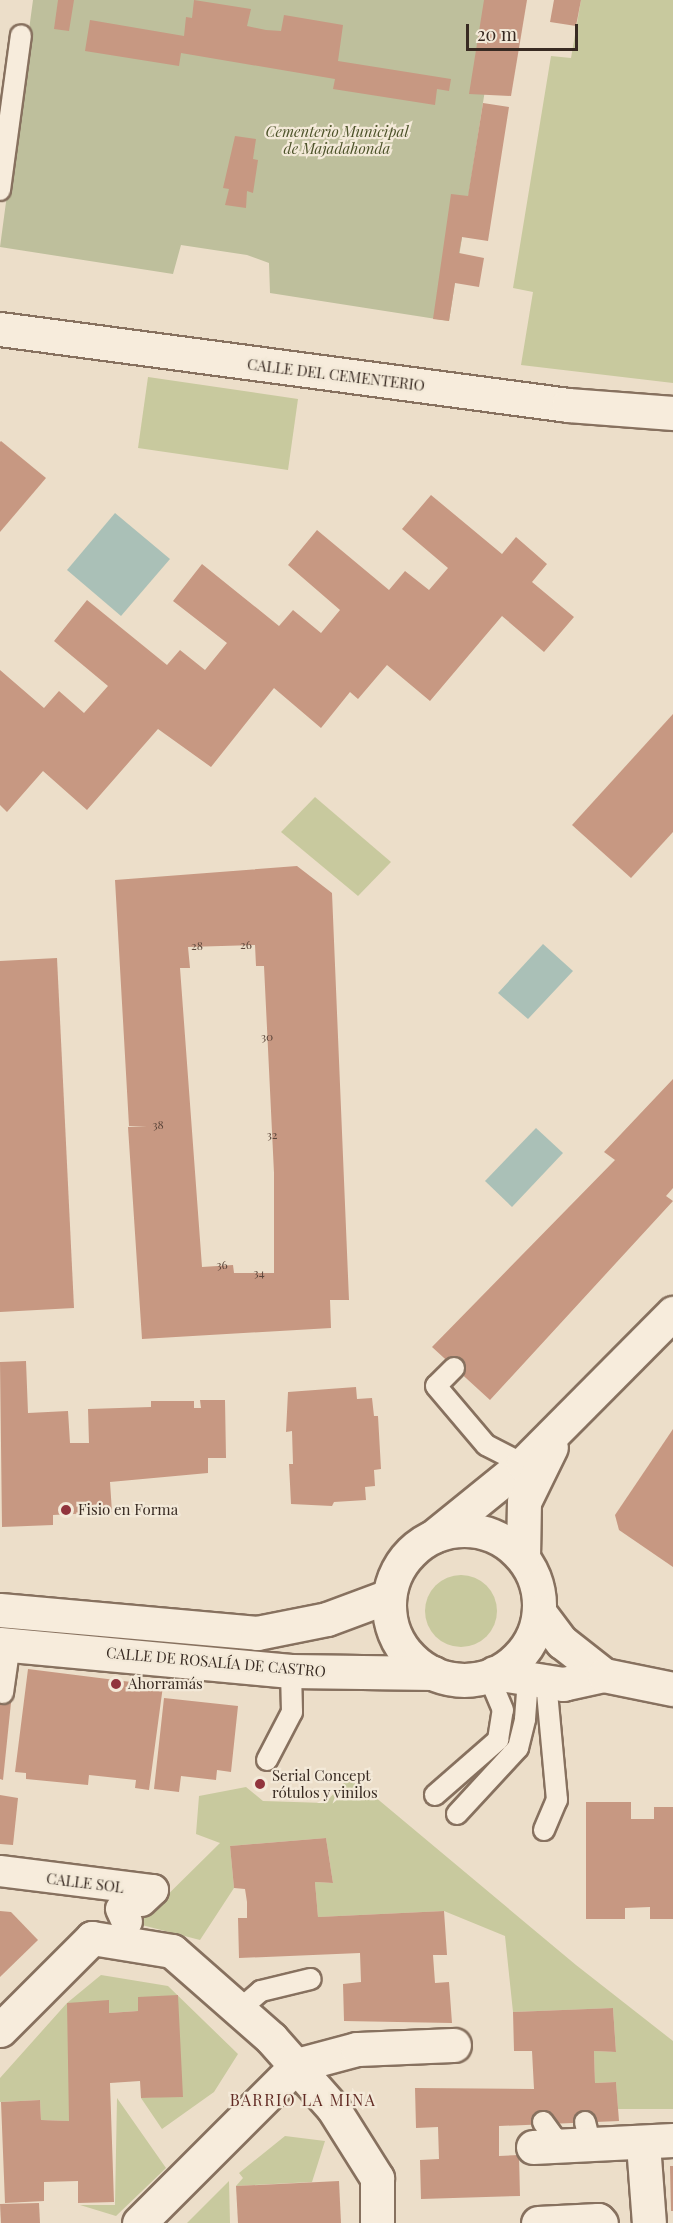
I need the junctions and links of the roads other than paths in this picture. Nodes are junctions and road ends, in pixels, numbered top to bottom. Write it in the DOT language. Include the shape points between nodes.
graph roads {
  1 [pos="21,35"];
  2 [pos="0,190"];
  3 [pos="0,329"];
  4 [pos="673,413"];
  5 [pos="673,1313"];
  6 [pos="454,1368"];
  7 [pos="561,1427"];
  8 [pos="523,1464"];
  9 [pos="434,1536"];
  10 [pos="523,1558"];
  11 [pos="389,1596"];
  12 [pos="0,1610"];
  13 [pos="538,1612"];
  14 [pos="5,1644"];
  15 [pos="291,1671"];
  16 [pos="433,1673"];
  17 [pos="491,1674"];
  18 [pos="604,1675"];
  19 [pos="537,1680"];
  20 [pos="673,1689"];
  21 [pos="3,1693"];
  22 [pos="267,1760"];
  23 [pos="435,1795"];
  24 [pos="458,1814"];
  25 [pos="544,1830"];
  26 [pos="0,1871"];
  27 [pos="130,1911"];
  28 [pos="311,1979"];
  29 [pos="238,2010"];
  30 [pos="0,2030"];
  31 [pos="454,2045"];
  32 [pos="297,2065"];
  33 [pos="564,2136"];
  34 [pos="658,2142"];
  35 [pos="139,2223"];
  36 [pos="377,2223"];
  37 [pos="538,2223"];
  38 [pos="602,2223"];
  39 [pos="649,2223"];
  1 -- 2 [label="lane"];
  3 -- 4 [label="street, CALLE DEL CEMENTERIO" via="568,405"];
  5 -- 7 [label="street"];
  6 -- 8 [label="lane" via="436,1386 486,1445"];
  7 -- 8 [label="street"];
  7 -- 10 [label="street" via="524,1502"];
  8 -- 9 [label="street"];
  9 -- 10 [label="street" via="458,1530 482,1532 504,1542"];
  9 -- 11 [label="street" via="420,1543 399,1567"];
  10 -- 13 [label="street" via="533,1575"];
  11 -- 12 [label="street" via="327,1619 257,1633"];
  11 -- 16 [label="street" via="392,1627 399,1641 408,1654"];
  13 -- 17 [label="street" via="529,1642 514,1660"];
  13 -- 18 [label="street" via="562,1642"];
  14 -- 15 [label="street, CALLE DE ROSALÍA DE CASTRO"];
  14 -- 21 [label="lane"];
  15 -- 16 [label="street, CALLE DE ROSALÍA DE CASTRO"];
  15 -- 22 [label="lane" via="292,1712"];
  16 -- 17 [label="street" via="464,1680"];
  17 -- 19 [label="street"];
  17 -- 23 [label="lane" via="503,1710 498,1740"];
  18 -- 19 [label="street" via="563,1684"];
  18 -- 20 [label="street"];
  19 -- 24 [label="lane" via="518,1748"];
  19 -- 25 [label="lane" via="557,1800"];
  26 -- 27 [label="street, CALLE SOL" via="153,1890"];
  28 -- 29 [label="lane" via="261,1991"];
  29 -- 30 [label="street" via="172,1952 92,1938"];
  29 -- 32 [label="street"];
  31 -- 32 [label="street" via="357,2049"];
  32 -- 35 [label="street"];
  32 -- 36 [label="street" via="333,2108 377,2178"];
  33 -- 34 [label="street"];
  34 -- 39 [label="street"];
  37 -- 38 [label="street"];
}
